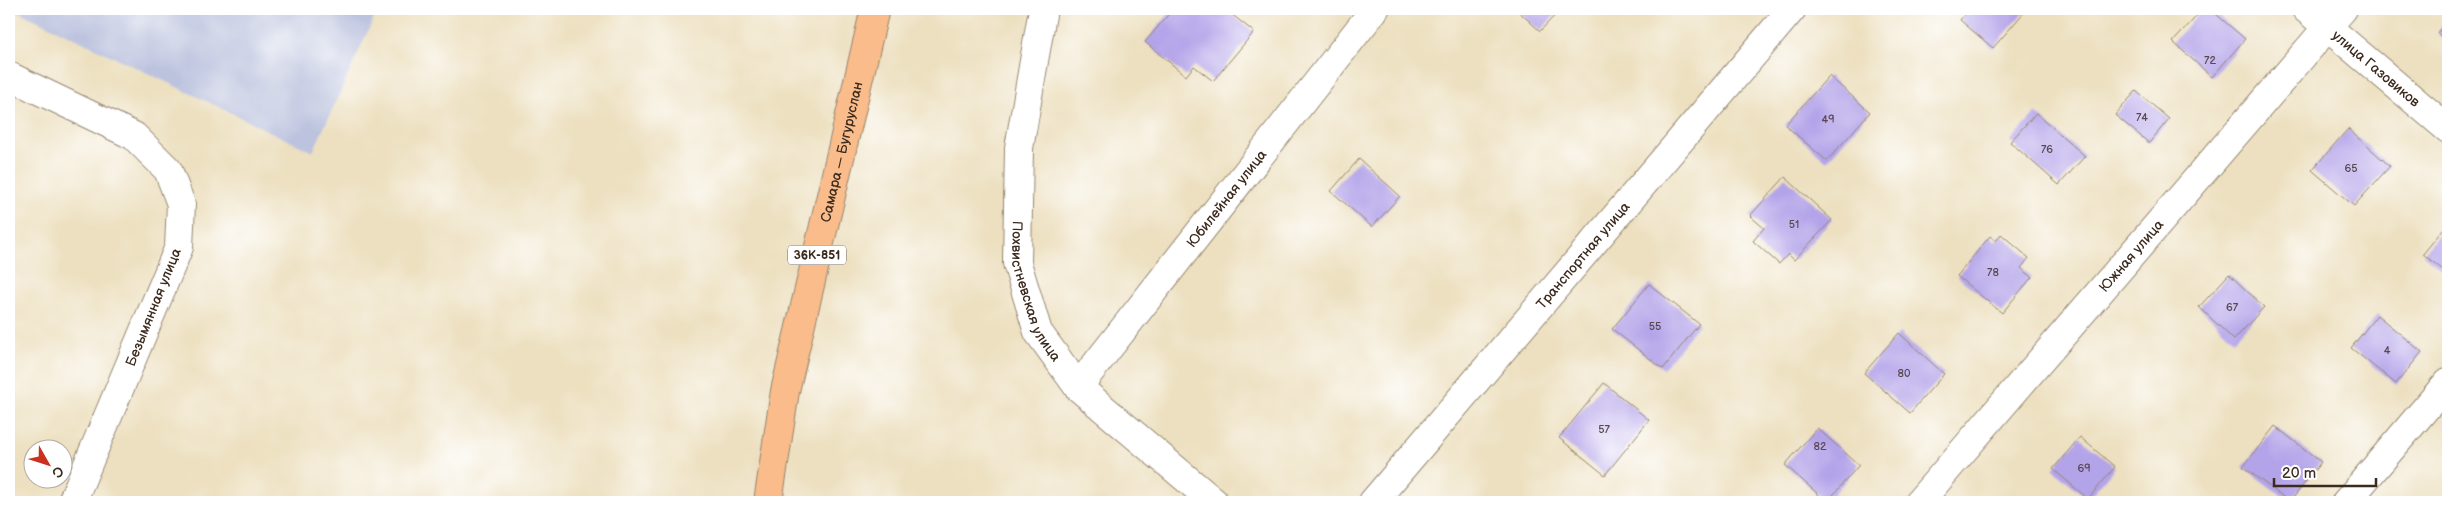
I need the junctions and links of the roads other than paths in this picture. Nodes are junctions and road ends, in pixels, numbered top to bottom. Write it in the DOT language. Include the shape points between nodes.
graph roads {
  1 [pos="875,9"];
  2 [pos="1043,9"];
  3 [pos="1375,9"];
  4 [pos="1792,9"];
  5 [pos="2306,9"];
  6 [pos="2335,18"];
  7 [pos="9,76"];
  8 [pos="2448,129"];
  9 [pos="2448,382"];
  10 [pos="1078,387"];
  11 [pos="72,502"];
  12 [pos="768,502"];
  13 [pos="1214,502"];
  14 [pos="1374,502"];
  15 [pos="1919,502"];
  16 [pos="2346,502"];
  1 -- 12 [label="main road, Самара — Бугуруслан / 36К-851" via="785,391"];
  2 -- 10 [label="street, Похвистневская улица" via="1019,148 1017,263 1038,332"];
  3 -- 10 [label="street, Юбилейная улица"];
  4 -- 14 [label="street, Транспортная улица"];
  5 -- 6 [label="street, улица Газовиков"];
  6 -- 8 [label="street, улица Газовиков"];
  6 -- 15 [label="street, Южная улица"];
  7 -- 11 [label="street, Безымянная улица" via="134,136 168,170 181,204 180,248"];
  9 -- 16 [label="street"];
  10 -- 13 [label="street, Похвистневская улица"];
}
